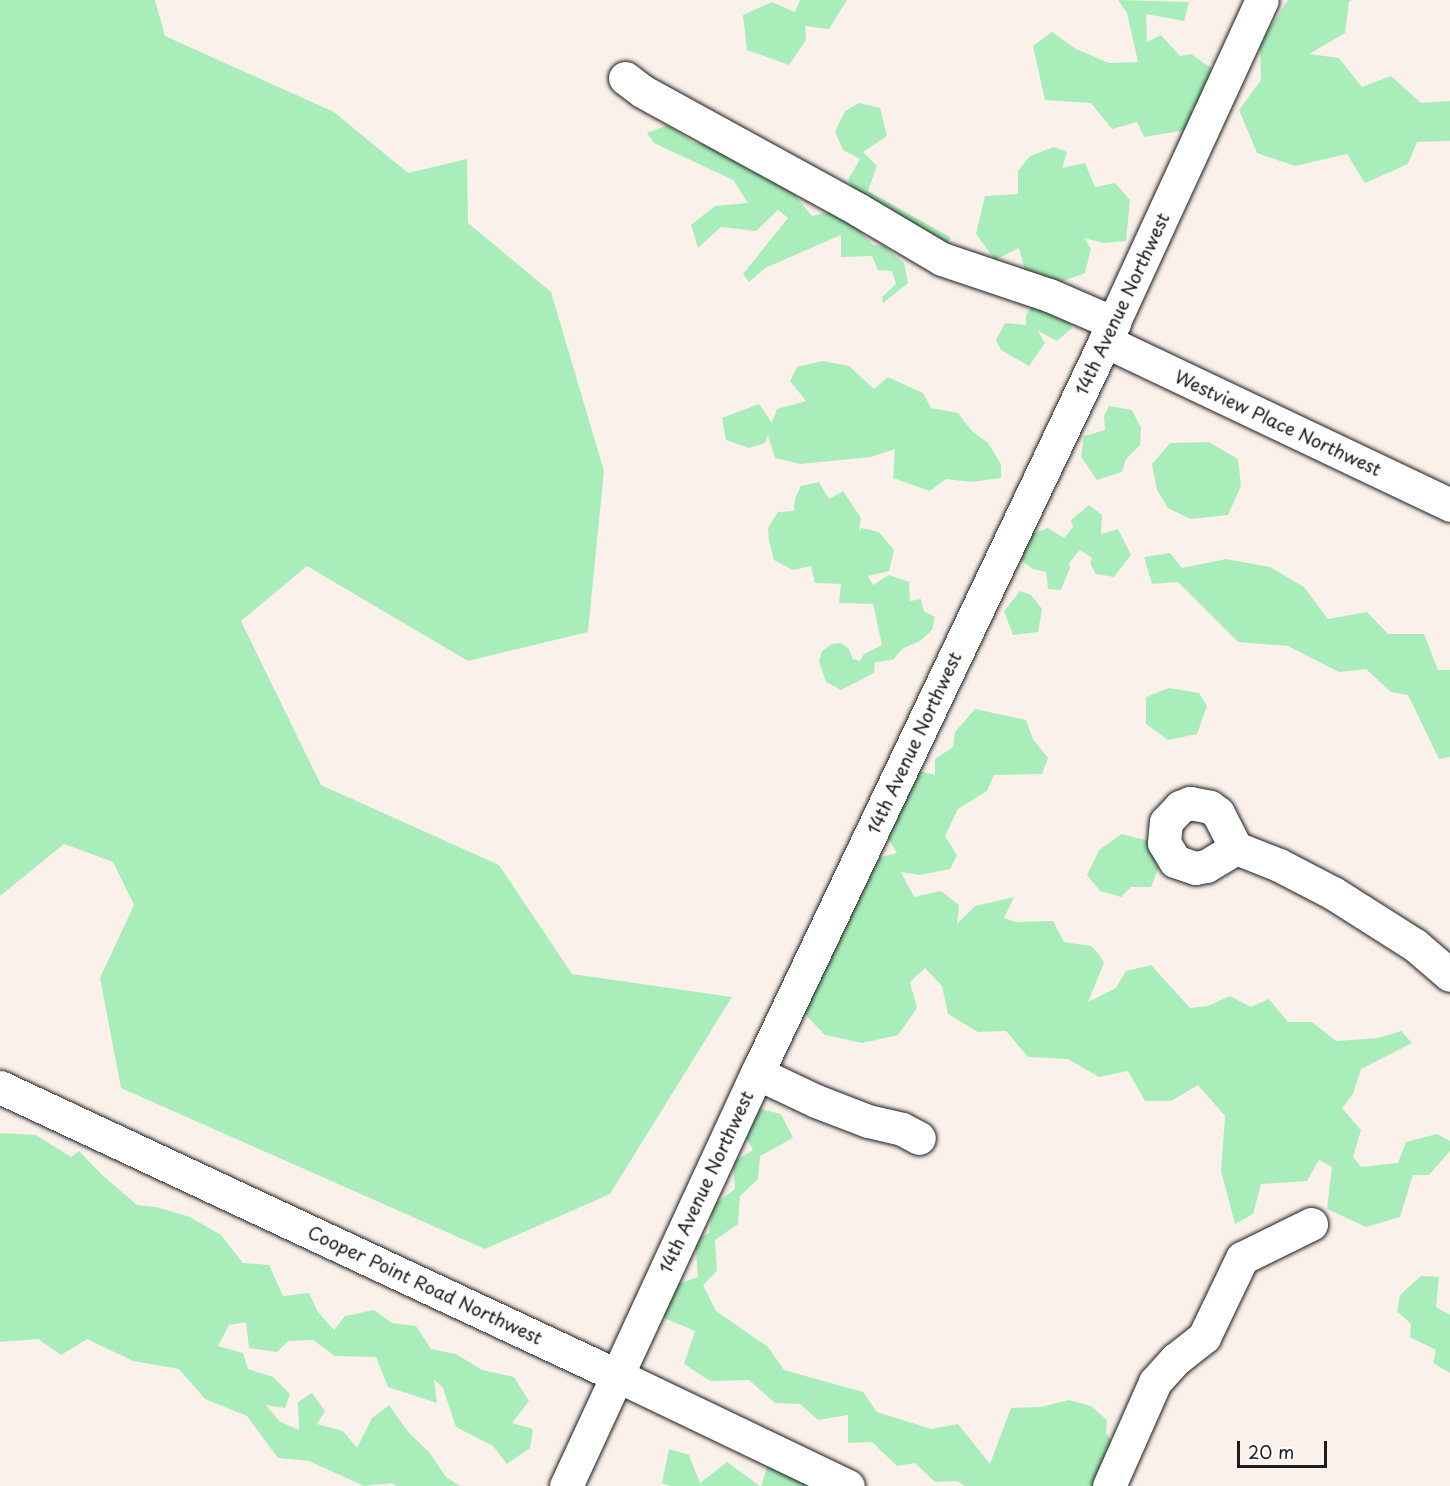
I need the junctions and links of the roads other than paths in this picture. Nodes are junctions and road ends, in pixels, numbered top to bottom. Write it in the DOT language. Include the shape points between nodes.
graph roads {
  1 [pos="1262,0"];
  2 [pos="626,78"];
  3 [pos="1110,332"];
  4 [pos="1450,505"];
  5 [pos="1236,848"];
  6 [pos="1450,975"];
  7 [pos="757,1073"];
  8 [pos="0,1087"];
  9 [pos="919,1138"];
  10 [pos="1311,1224"];
  11 [pos="616,1375"];
  12 [pos="566,1486"];
  13 [pos="848,1486"];
  14 [pos="1109,1486"];
  1 -- 3 [label="street, 14th Avenue Northwest"];
  2 -- 3 [label="street, Westview Place Northwest" via="642,91 942,259 1049,295"];
  3 -- 4 [label="street, Westview Place Northwest"];
  3 -- 7 [label="street, 14th Avenue Northwest"];
  5 -- 6 [label="street" via="1280,865 1333,893 1415,945"];
  7 -- 9 [label="street" via="826,1105"];
  7 -- 11 [label="street, 14th Avenue Northwest"];
  8 -- 11 [label="street, Cooper Point Road Northwest"];
  10 -- 14 [label="street" via="1242,1258 1204,1337 1155,1382"];
  11 -- 12 [label="street, 14th Avenue Northwest"];
  11 -- 13 [label="street, Cooper Point Road Northwest"];
}
